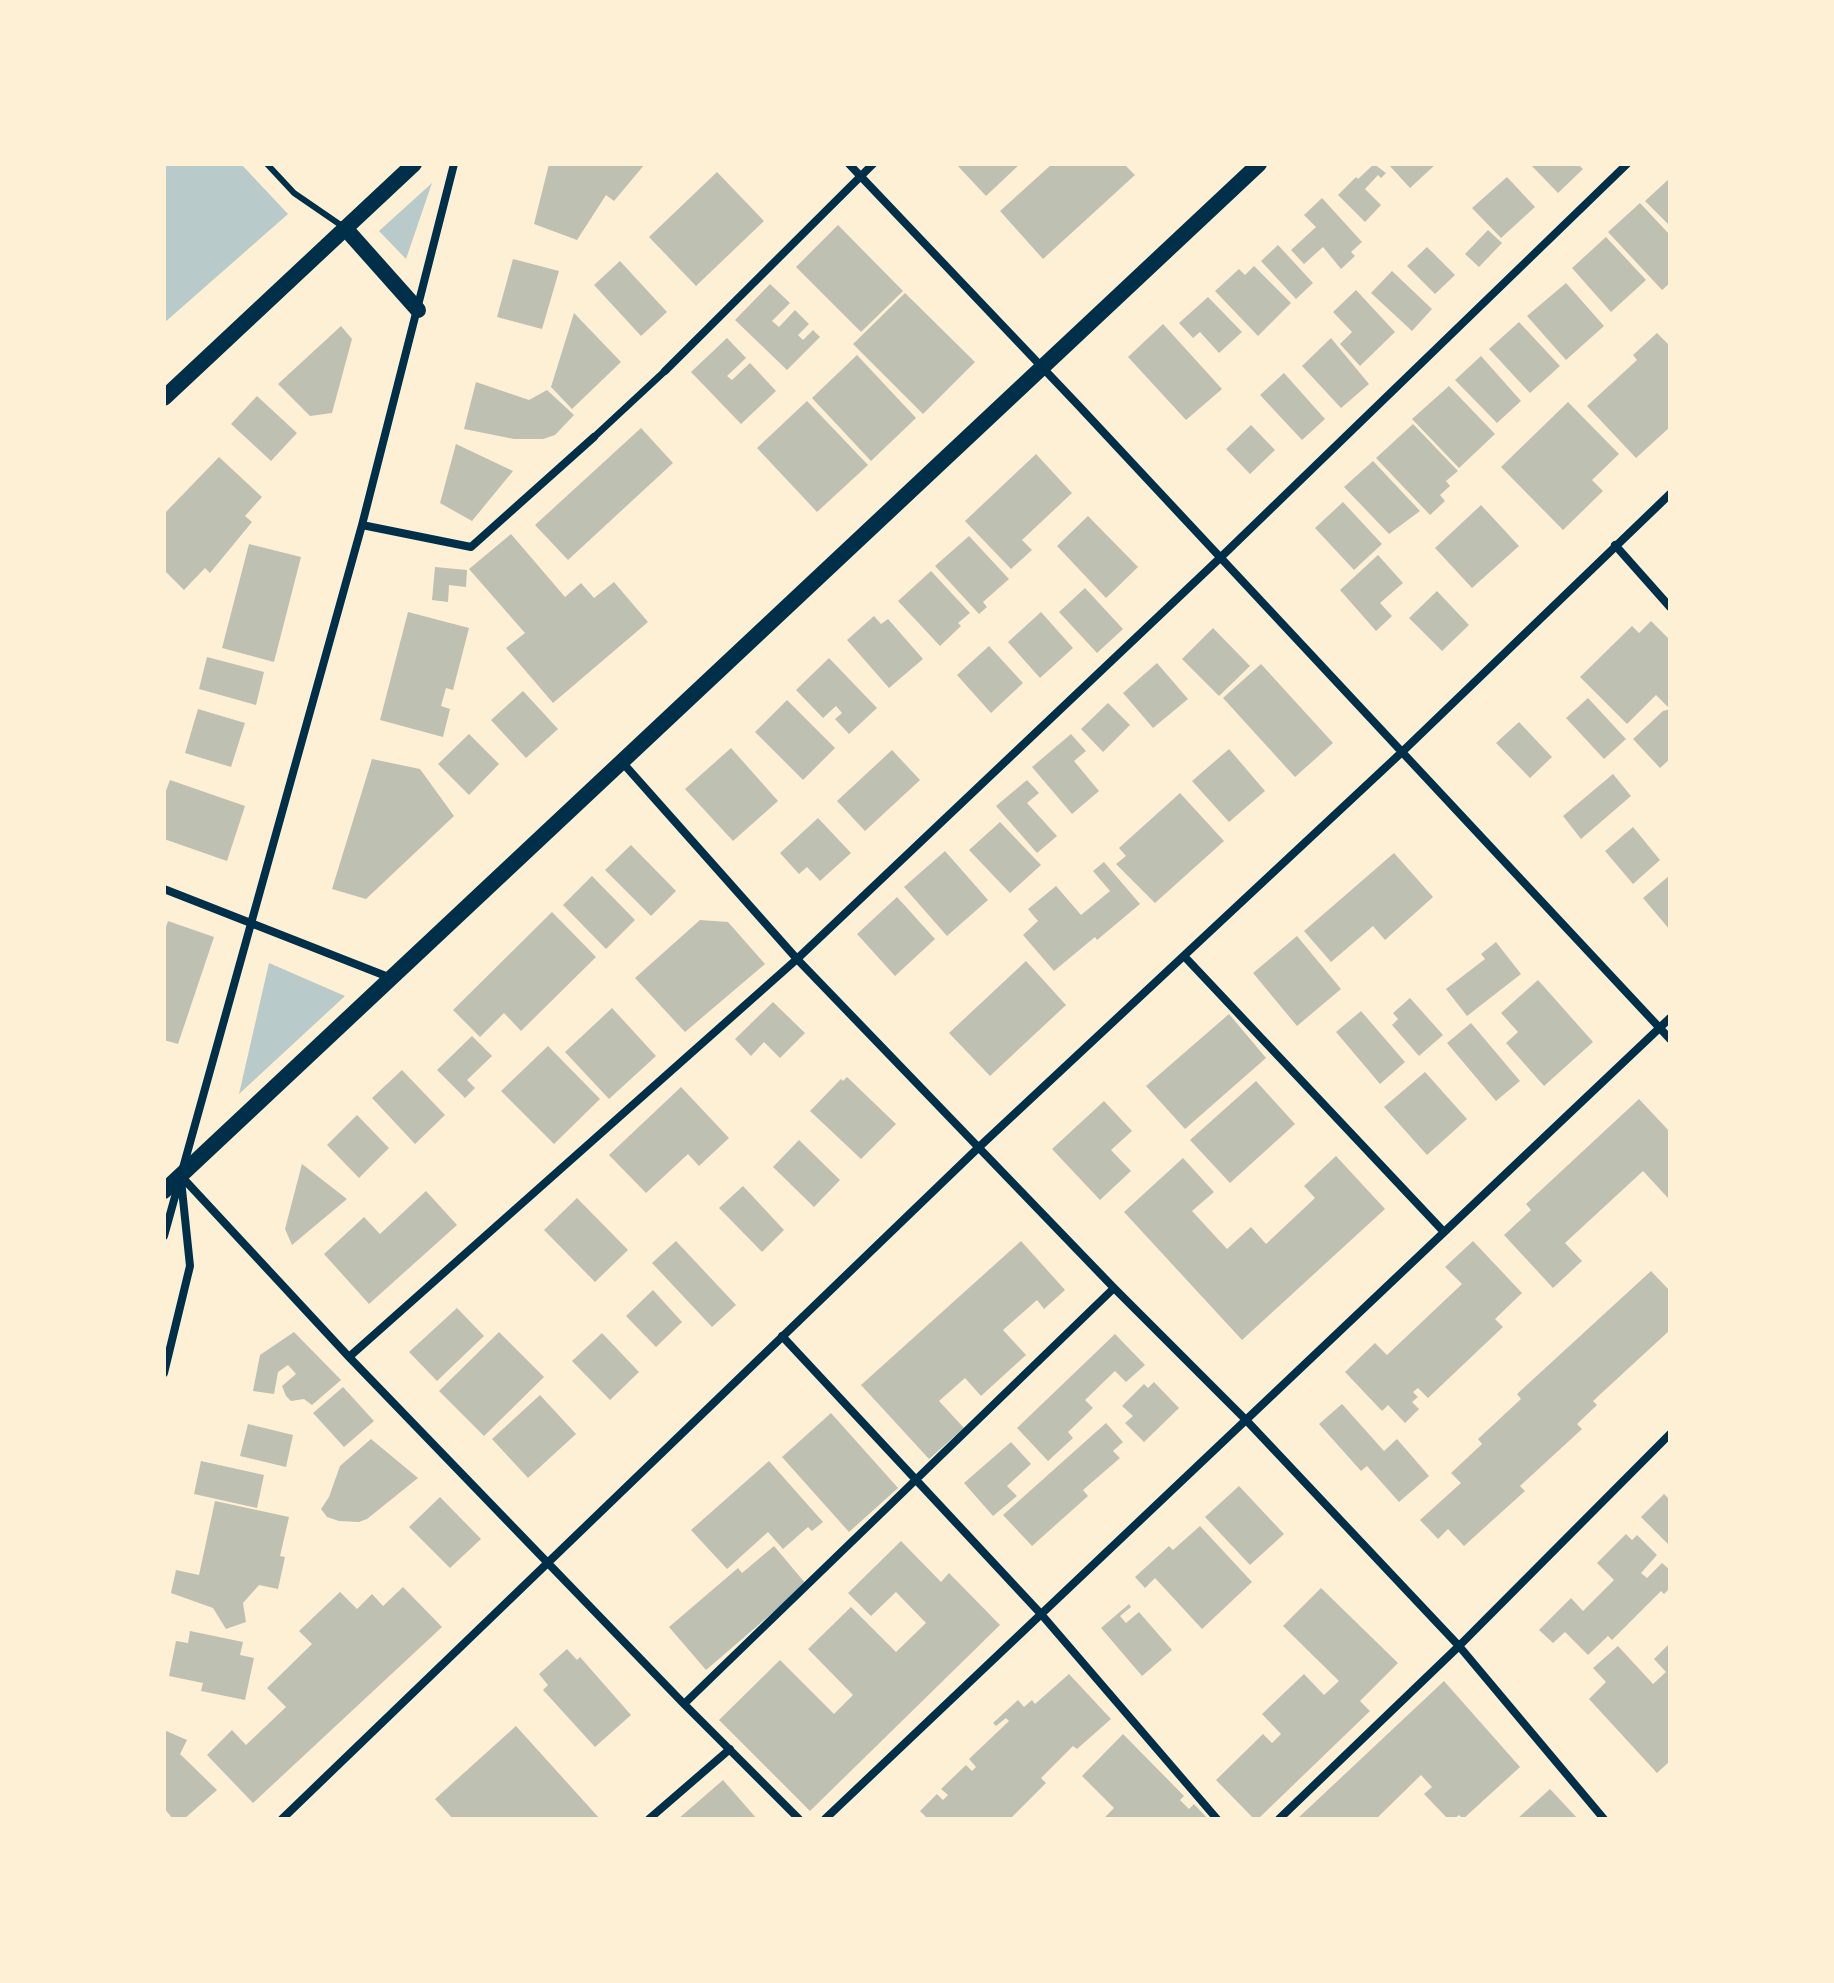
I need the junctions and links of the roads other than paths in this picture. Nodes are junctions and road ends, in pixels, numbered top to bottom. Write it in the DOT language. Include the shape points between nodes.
graph roads {
  1 [pos="267,164"];
  2 [pos="414,164"];
  3 [pos="454,164"];
  4 [pos="849,164"];
  5 [pos="873,164"];
  6 [pos="1259,164"];
  7 [pos="1627,164"];
  8 [pos="861,176"];
  9 [pos="345,228"];
  10 [pos="418,310"];
  11 [pos="1042,368"];
  12 [pos="665,371"];
  13 [pos="164,398"];
  14 [pos="594,437"];
  15 [pos="1670,494"];
  16 [pos="362,525"];
  17 [pos="1615,545"];
  18 [pos="1220,558"];
  19 [pos="1670,607"];
  20 [pos="1402,752"];
  21 [pos="622,762"];
  22 [pos="164,889"];
  23 [pos="252,925"];
  24 [pos="1184,956"];
  25 [pos="797,959"];
  26 [pos="391,978"];
  27 [pos="1670,1018"];
  28 [pos="1660,1028"];
  29 [pos="1670,1039"];
  30 [pos="978,1148"];
  31 [pos="181,1176"];
  32 [pos="164,1191"];
  33 [pos="1444,1232"];
  34 [pos="164,1236"];
  35 [pos="1114,1288"];
  36 [pos="782,1336"];
  37 [pos="349,1357"];
  38 [pos="164,1373"];
  39 [pos="1246,1420"];
  40 [pos="1670,1434"];
  41 [pos="916,1480"];
  42 [pos="549,1563"];
  43 [pos="1041,1614"];
  44 [pos="1459,1646"];
  45 [pos="684,1704"];
  46 [pos="730,1749"];
  47 [pos="282,1819"];
  48 [pos="649,1819"];
  49 [pos="799,1819"];
  50 [pos="825,1819"];
  51 [pos="1217,1819"];
  52 [pos="1279,1819"];
  53 [pos="1604,1819"];
  1 -- 9 [label="lane" via="294,193"];
  2 -- 9 [label="main road"];
  3 -- 10 [label="street"];
  4 -- 8 [label="street"];
  5 -- 8 [label="street"];
  6 -- 11 [label="main road"];
  7 -- 18 [label="street"];
  8 -- 11 [label="street"];
  8 -- 12 [label="street"];
  9 -- 10 [label="main road"];
  9 -- 13 [label="main road"];
  10 -- 16 [label="street"];
  11 -- 18 [label="street"];
  11 -- 21 [label="main road"];
  12 -- 14 [label="street"];
  14 -- 16 [label="street" via="471,547"];
  15 -- 17 [label="street"];
  16 -- 23 [label="street"];
  17 -- 19 [label="street"];
  17 -- 20 [label="street"];
  18 -- 20 [label="street"];
  18 -- 25 [label="street"];
  20 -- 24 [label="street"];
  20 -- 28 [label="street"];
  21 -- 25 [label="street"];
  21 -- 26 [label="main road"];
  22 -- 23 [label="street"];
  23 -- 26 [label="street"];
  23 -- 31 [label="street"];
  24 -- 30 [label="street"];
  24 -- 33 [label="street"];
  25 -- 30 [label="street"];
  25 -- 37 [label="street"];
  26 -- 31 [label="main road"];
  27 -- 28 [label="street"];
  28 -- 29 [label="street"];
  28 -- 33 [label="street"];
  30 -- 35 [label="street"];
  30 -- 36 [label="street"];
  31 -- 32 [label="main road"];
  31 -- 34 [label="street"];
  31 -- 37 [label="street"];
  31 -- 38 [label="street" via="190,1266"];
  33 -- 39 [label="street"];
  35 -- 39 [label="street"];
  35 -- 41 [label="street"];
  36 -- 41 [label="street"];
  36 -- 42 [label="street"];
  37 -- 42 [label="street"];
  39 -- 43 [label="street"];
  39 -- 44 [label="street"];
  40 -- 44 [label="street"];
  41 -- 43 [label="street"];
  41 -- 45 [label="street"];
  42 -- 45 [label="street"];
  42 -- 47 [label="street"];
  43 -- 50 [label="street"];
  43 -- 51 [label="street"];
  44 -- 52 [label="street"];
  44 -- 53 [label="street"];
  45 -- 46 [label="street"];
  46 -- 48 [label="street"];
  46 -- 49 [label="street"];
}
